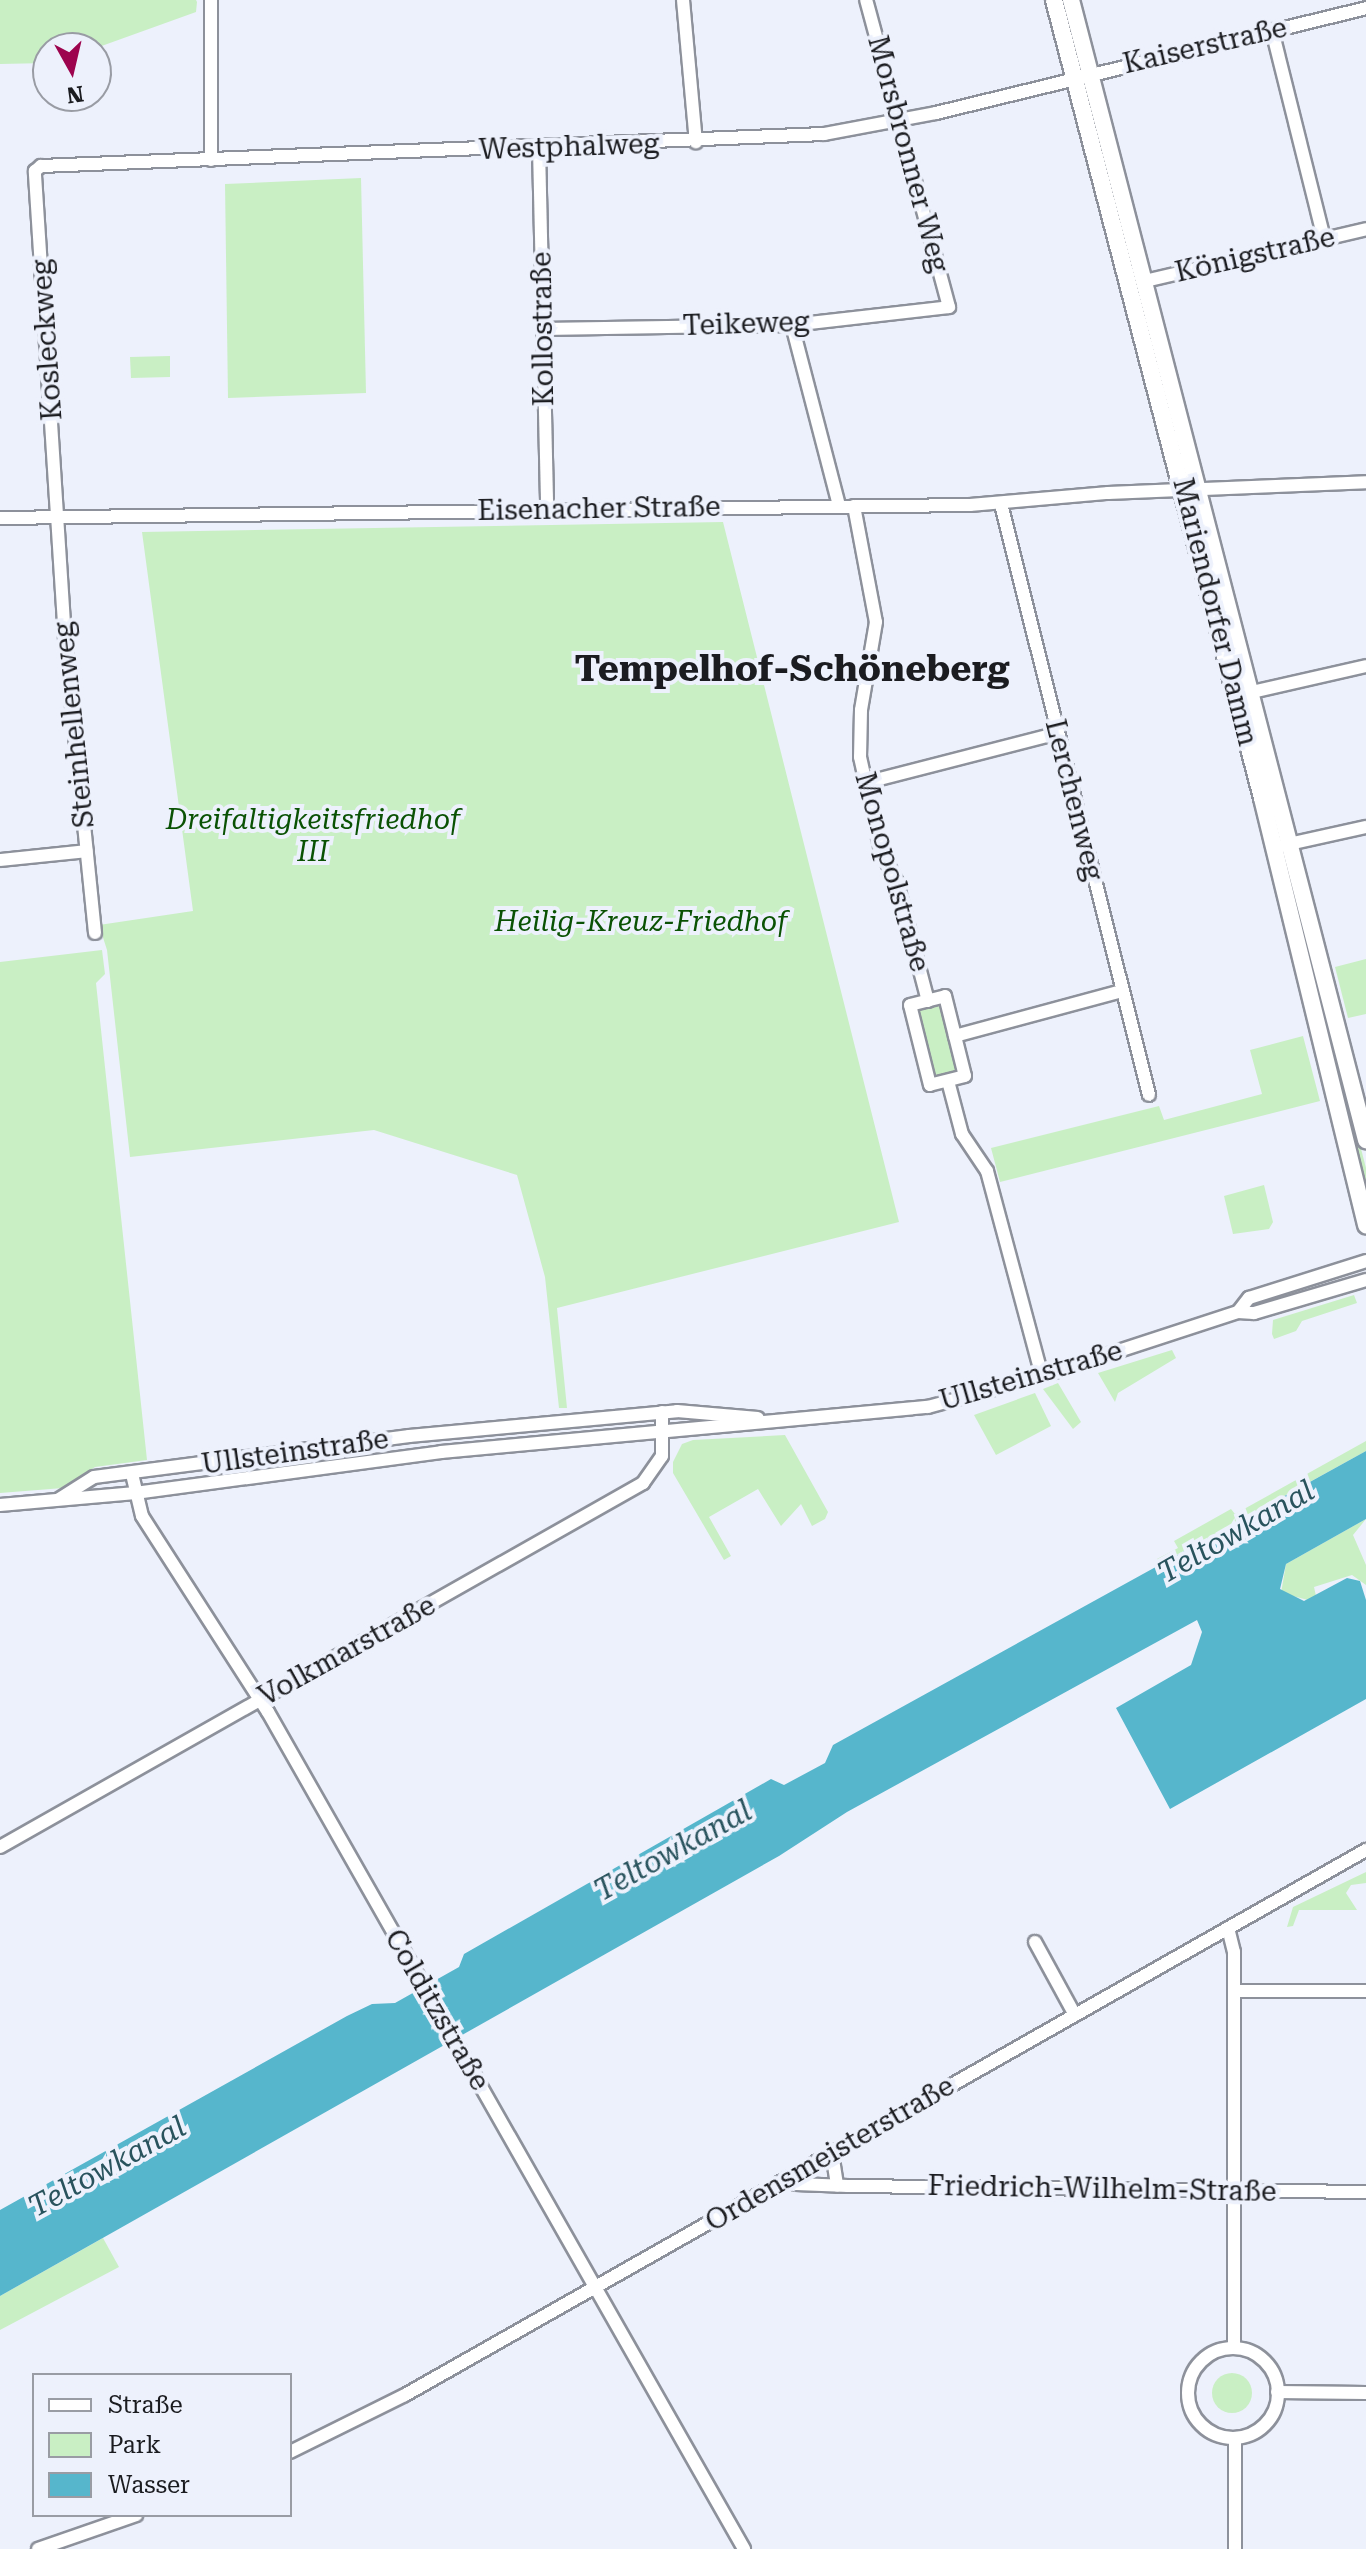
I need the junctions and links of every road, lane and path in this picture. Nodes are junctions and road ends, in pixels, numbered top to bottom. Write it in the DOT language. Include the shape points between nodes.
graph roads {
  1 [pos="211,0"];
  2 [pos="683,0"];
  3 [pos="866,0"];
  4 [pos="1054,0"];
  5 [pos="1071,0"];
  6 [pos="1366,8"];
  7 [pos="1272,30"];
  8 [pos="1082,75"];
  9 [pos="899,121"];
  10 [pos="696,142"];
  11 [pos="539,148"];
  12 [pos="211,160"];
  13 [pos="41,166"];
  14 [pos="1366,229"];
  15 [pos="1324,239"];
  16 [pos="1145,281"];
  17 [pos="949,307"];
  18 [pos="792,325"];
  19 [pos="543,329"];
  20 [pos="1366,482"];
  21 [pos="1191,489"];
  22 [pos="1001,504"];
  23 [pos="839,506"];
  24 [pos="854,506"];
  25 [pos="547,510"];
  26 [pos="0,518"];
  27 [pos="60,518"];
  28 [pos="1366,666"];
  29 [pos="1243,694"];
  30 [pos="1055,734"];
  31 [pos="864,783"];
  32 [pos="1366,827"];
  33 [pos="1282,846"];
  34 [pos="87,851"];
  35 [pos="0,860"];
  36 [pos="95,933"];
  37 [pos="1122,991"];
  38 [pos="928,1001"];
  39 [pos="955,1036"];
  40 [pos="948,1081"];
  41 [pos="1149,1095"];
  42 [pos="1366,1140"];
  43 [pos="1366,1226"];
  44 [pos="1366,1261"];
  45 [pos="1366,1280"];
  46 [pos="1238,1312"];
  47 [pos="1042,1376"];
  48 [pos="662,1412"];
  49 [pos="771,1421"];
  50 [pos="539,1423"];
  51 [pos="663,1432"];
  52 [pos="542,1443"];
  53 [pos="183,1467"];
  54 [pos="132,1474"];
  55 [pos="185,1487"];
  56 [pos="135,1493"];
  57 [pos="57,1500"];
  58 [pos="0,1505"];
  59 [pos="260,1700"];
  60 [pos="0,1847"];
  61 [pos="1366,1850"];
  62 [pos="1228,1928"];
  63 [pos="1035,1942"];
  64 [pos="1234,1991"];
  65 [pos="1366,1991"];
  66 [pos="1075,2015"];
  67 [pos="832,2153"];
  68 [pos="790,2177"];
  69 [pos="837,2186"];
  70 [pos="1233,2191"];
  71 [pos="1366,2192"];
  72 [pos="595,2287"];
  73 [pos="1234,2348"];
  74 [pos="1277,2392"];
  75 [pos="1366,2393"];
  76 [pos="1235,2438"];
  77 [pos="292,2451"];
  78 [pos="130,2517"];
  79 [pos="38,2549"];
  80 [pos="744,2549"];
  81 [pos="1235,2549"];
  1 -- 12 [label="street"];
  2 -- 10 [label="street"];
  3 -- 9 [label="street, Morsbronner Weg"];
  4 -- 8 [label="main road, Mariendorfer Damm"];
  5 -- 8 [label="main road, Mariendorfer Damm"];
  6 -- 7 [label="street, Kaiserstraße"];
  7 -- 8 [label="street, Kaiserstraße"];
  7 -- 15 [label="street"];
  8 -- 9 [label="street, Westphalweg"];
  8 -- 16 [label="main road, Mariendorfer Damm"];
  8 -- 21 [label="main road, Mariendorfer Damm"];
  9 -- 10 [label="street, Westphalweg" via="798,137"];
  9 -- 17 [label="street, Morsbronner Weg"];
  10 -- 11 [label="street, Westphalweg"];
  11 -- 12 [label="street, Westphalweg"];
  11 -- 19 [label="street, Kollostraße"];
  12 -- 13 [label="street, Westphalweg"];
  13 -- 27 [label="street, Kosleckweg" via="34,177"];
  14 -- 15 [label="street, Königstraße"];
  15 -- 16 [label="street, Königstraße"];
  16 -- 21 [label="main road, Mariendorfer Damm"];
  17 -- 18 [label="street, Teikeweg"];
  18 -- 19 [label="street, Teikeweg"];
  18 -- 23 [label="street"];
  19 -- 25 [label="street, Kollostraße"];
  20 -- 21 [label="street, Eisenacher Straße"];
  21 -- 22 [label="street, Eisenacher Straße"];
  21 -- 29 [label="main road, Mariendorfer Damm"];
  22 -- 24 [label="street, Eisenacher Straße"];
  22 -- 30 [label="street, Lerchenweg"];
  23 -- 24 [label="street, Eisenacher Straße"];
  23 -- 25 [label="street, Eisenacher Straße"];
  24 -- 31 [label="street, Monopolstraße" via="876,622 860,721"];
  25 -- 27 [label="street, Eisenacher Straße"];
  26 -- 27 [label="street, Eisenacher Straße"];
  27 -- 34 [label="street, Steinhellenweg" via="65,639"];
  28 -- 29 [label="street"];
  29 -- 33 [label="main road, Mariendorfer Damm"];
  30 -- 31 [label="street"];
  30 -- 37 [label="street, Lerchenweg"];
  31 -- 38 [label="street, Monopolstraße"];
  32 -- 33 [label="street"];
  33 -- 42 [label="main road, Mariendorfer Damm"];
  33 -- 43 [label="main road, Mariendorfer Damm"];
  34 -- 35 [label="street"];
  34 -- 36 [label="street, Steinhellenweg"];
  37 -- 39 [label="street"];
  37 -- 41 [label="street, Lerchenweg"];
  38 -- 39 [label="street, Monopolstraße" via="945,996"];
  38 -- 40 [label="street, Monopolstraße" via="910,1005 930,1085"];
  39 -- 40 [label="street, Monopolstraße" via="965,1076"];
  40 -- 47 [label="street" via="962,1134 987,1171"];
  44 -- 46 [label="street, Ullsteinstraße" via="1249,1298"];
  45 -- 46 [label="street, Ullsteinstraße" via="1254,1313"];
  46 -- 47 [label="street, Ullsteinstraße"];
  47 -- 49 [label="street, Ullsteinstraße" via="928,1407"];
  48 -- 49 [label="street, Ullsteinstraße" via="703,1410"];
  48 -- 50 [label="street, Ullsteinstraße"];
  48 -- 51 [label="street"];
  49 -- 51 [label="street, Ullsteinstraße"];
  50 -- 52 [label="street"];
  50 -- 53 [label="street, Ullsteinstraße"];
  51 -- 52 [label="street, Ullsteinstraße"];
  51 -- 59 [label="street, Volkmarstraße" via="662,1456 643,1483"];
  52 -- 55 [label="street, Ullsteinstraße"];
  53 -- 54 [label="street, Ullsteinstraße"];
  53 -- 55 [label="street"];
  54 -- 56 [label="street, Colditzstraße"];
  54 -- 57 [label="street, Ullsteinstraße" via="94,1477"];
  55 -- 56 [label="street, Ullsteinstraße"];
  56 -- 57 [label="street, Ullsteinstraße"];
  56 -- 59 [label="street, Colditzstraße" via="153,1534"];
  57 -- 58 [label="street, Ullsteinstraße"];
  59 -- 60 [label="street, Volkmarstraße"];
  59 -- 72 [label="street, Colditzstraße"];
  61 -- 62 [label="street, Ordensmeisterstraße"];
  62 -- 64 [label="street" via="1233,1938"];
  62 -- 66 [label="street, Ordensmeisterstraße"];
  63 -- 66 [label="street"];
  64 -- 65 [label="street"];
  64 -- 70 [label="street"];
  66 -- 67 [label="street, Ordensmeisterstraße"];
  67 -- 68 [label="street, Ordensmeisterstraße"];
  67 -- 69 [label="street"];
  68 -- 69 [label="street, Friedrich-Wilhelm-Straße" via="796,2184"];
  68 -- 72 [label="street, Ordensmeisterstraße"];
  69 -- 70 [label="street, Friedrich-Wilhelm-Straße"];
  70 -- 71 [label="street, Friedrich-Wilhelm-Straße"];
  70 -- 73 [label="street"];
  72 -- 77 [label="street, Ordensmeisterstraße" via="393,2402"];
  72 -- 80 [label="street, Colditzstraße"];
  73 -- 74 [label="street" via="1262,2359"];
  73 -- 76 [label="street" via="1203,2360 1191,2377 1188,2397 1205,2428"];
  74 -- 75 [label="street"];
  74 -- 76 [label="street" via="1265,2424"];
  76 -- 81 [label="street"];
  78 -- 79 [label="street"];
}
